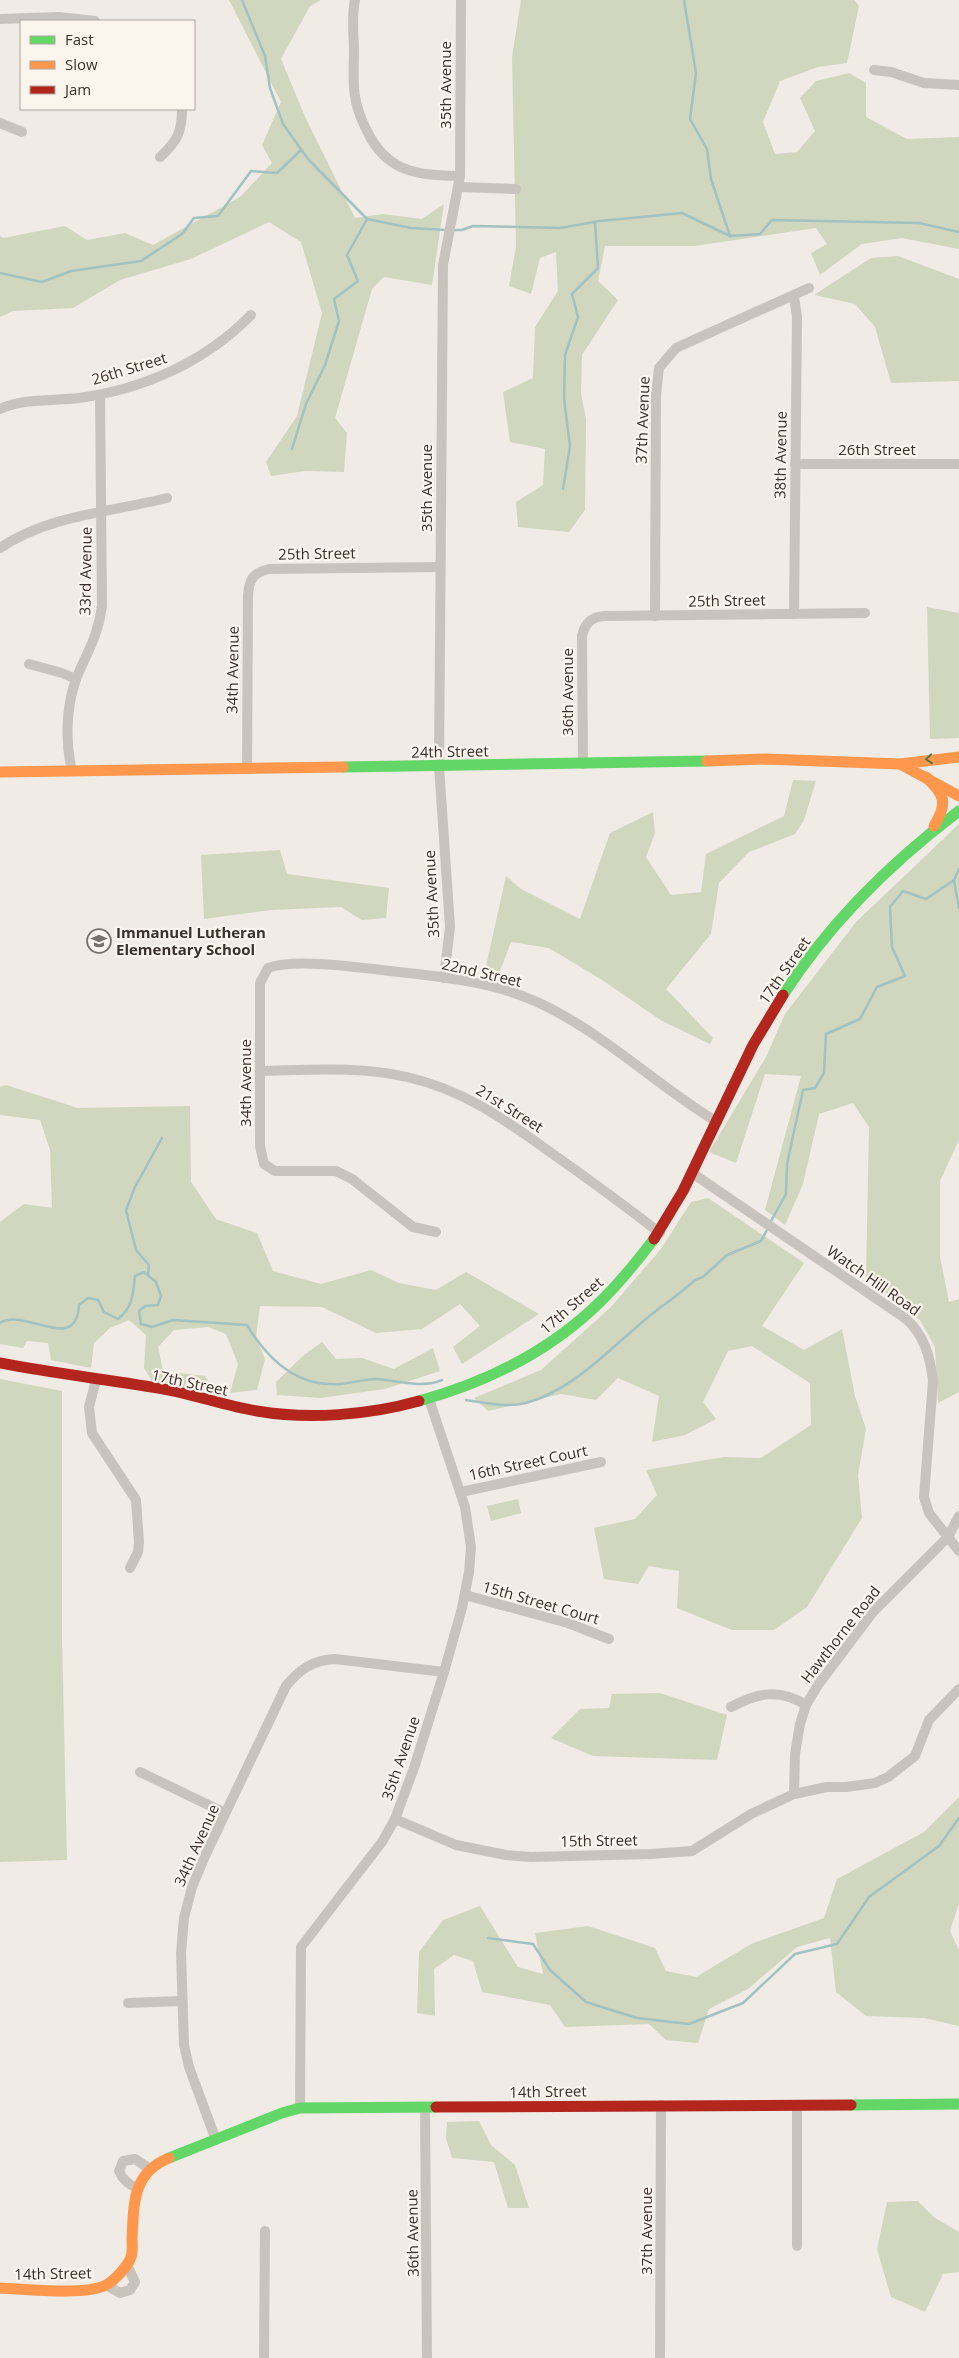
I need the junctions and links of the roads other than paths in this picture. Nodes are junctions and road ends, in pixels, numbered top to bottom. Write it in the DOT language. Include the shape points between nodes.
graph roads {
  1 [pos="355,0"];
  2 [pos="461,0"];
  3 [pos="0,19"];
  4 [pos="87,20"];
  5 [pos="353,66"];
  6 [pos="341,67"];
  7 [pos="874,70"];
  8 [pos="959,85"];
  9 [pos="182,110"];
  10 [pos="0,123"];
  11 [pos="22,132"];
  12 [pos="160,157"];
  13 [pos="460,176"];
  14 [pos="459,187"];
  15 [pos="516,189"];
  16 [pos="810,288"];
  17 [pos="794,296"];
  18 [pos="251,315"];
  19 [pos="100,394"];
  20 [pos="0,409"];
  21 [pos="795,464"];
  22 [pos="959,464"];
  23 [pos="167,498"];
  24 [pos="101,513"];
  25 [pos="0,548"];
  26 [pos="440,567"];
  27 [pos="255,573"];
  28 [pos="794,614"];
  29 [pos="865,614"];
  30 [pos="655,616"];
  31 [pos="589,621"];
  32 [pos="29,664"];
  33 [pos="76,680"];
  34 [pos="959,757"];
  35 [pos="582,764"];
  36 [pos="900,764"];
  37 [pos="439,766"];
  38 [pos="247,769"];
  39 [pos="72,771"];
  40 [pos="0,772"];
  41 [pos="926,777"];
  42 [pos="959,796"];
  43 [pos="959,811"];
  44 [pos="928,835"];
  45 [pos="265,972"];
  46 [pos="444,978"];
  47 [pos="260,1071"];
  48 [pos="717,1122"];
  49 [pos="692,1173"];
  50 [pos="436,1232"];
  51 [pos="660,1233"];
  52 [pos="0,1363"];
  53 [pos="96,1380"];
  54 [pos="429,1399"];
  55 [pos="601,1462"];
  56 [pos="461,1492"];
  57 [pos="959,1516"];
  58 [pos="948,1537"];
  59 [pos="959,1551"];
  60 [pos="130,1568"];
  61 [pos="465,1595"];
  62 [pos="610,1639"];
  63 [pos="444,1672"];
  64 [pos="959,1689"];
  65 [pos="806,1705"];
  66 [pos="731,1707"];
  67 [pos="140,1772"];
  68 [pos="794,1794"];
  69 [pos="226,1813"];
  70 [pos="395,1819"];
  71 [pos="182,2001"];
  72 [pos="128,2003"];
  73 [pos="959,2104"];
  74 [pos="661,2105"];
  75 [pos="797,2106"];
  76 [pos="425,2107"];
  77 [pos="300,2108"];
  78 [pos="216,2140"];
  79 [pos="150,2169"];
  80 [pos="138,2188"];
  81 [pos="265,2231"];
  82 [pos="797,2246"];
  83 [pos="127,2264"];
  84 [pos="106,2285"];
  85 [pos="0,2288"];
  86 [pos="264,2358"];
  87 [pos="427,2358"];
  88 [pos="660,2358"];
  1 -- 5 [label="street"];
  2 -- 13 [label="street, 35th Avenue"];
  3 -- 4 [label="street" via="59,17"];
  5 -- 6 [label="street"];
  5 -- 13 [label="street" via="356,109 378,152 408,170"];
  7 -- 8 [label="street" via="924,83"];
  9 -- 12 [label="street" via="174,144"];
  10 -- 11 [label="street"];
  13 -- 14 [label="street, 35th Avenue"];
  14 -- 15 [label="street"];
  14 -- 26 [label="street, 35th Avenue" via="443,265"];
  16 -- 17 [label="street, 37th Avenue"];
  17 -- 21 [label="street, 38th Avenue" via="797,317"];
  17 -- 30 [label="street, 37th Avenue" via="676,348 659,368 656,394"];
  18 -- 19 [label="street, 26th Street" via="208,352 178,369"];
  19 -- 20 [label="street, 26th Street" via="19,403"];
  19 -- 24 [label="street, 33rd Avenue"];
  21 -- 22 [label="street, 26th Street"];
  21 -- 28 [label="street, 38th Avenue"];
  23 -- 24 [label="street"];
  24 -- 25 [label="street" via="38,528"];
  24 -- 33 [label="street, 33rd Avenue" via="100,623"];
  26 -- 27 [label="street, 25th Street" via="269,569"];
  26 -- 37 [label="street, 35th Avenue"];
  27 -- 38 [label="street, 34th Avenue" via="248,596"];
  28 -- 29 [label="street, 25th Street"];
  28 -- 30 [label="street, 25th Street"];
  30 -- 31 [label="street, 25th Street" via="598,617"];
  31 -- 35 [label="street, 36th Avenue" via="582,636"];
  32 -- 33 [label="street"];
  33 -- 39 [label="street, 33rd Avenue" via="68,721 67,744"];
  34 -- 36 [label="street, 24th Street, one-way"];
  35 -- 36 [label="street, 24th Street" via="766,759"];
  35 -- 37 [label="street, 24th Street"];
  36 -- 41 [label="street, 24th Street"];
  37 -- 38 [label="street, 24th Street"];
  37 -- 46 [label="street, 35th Avenue" via="450,927"];
  38 -- 39 [label="street, 24th Street"];
  39 -- 40 [label="street, 24th Street"];
  41 -- 42 [label="street, 24th Street"];
  41 -- 44 [label="street, 24th Street" via="938,788 944,802 942,813"];
  43 -- 44 [label="street, 17th Street"];
  44 -- 48 [label="street, 17th Street" via="866,890 806,961 754,1044"];
  45 -- 46 [label="street, 22nd Street" via="284,964 332,965"];
  45 -- 47 [label="street, 34th Avenue" via="260,983"];
  46 -- 48 [label="street, 22nd Street" via="518,994 560,1014 582,1026"];
  47 -- 50 [label="street, 34th Avenue" via="260,1146 264,1164 275,1171 336,1171 352,1179 413,1227"];
  47 -- 51 [label="street, 21st Street" via="333,1069 378,1072 408,1077 454,1092 480,1103 504,1119"];
  48 -- 49 [label="street, 17th Street"];
  49 -- 51 [label="street, 17th Street"];
  49 -- 58 [label="street, Watch Hill Road" via="905,1318 921,1335 932,1381 924,1497 929,1513"];
  51 -- 54 [label="street, 17th Street" via="599,1304 544,1348 474,1384"];
  52 -- 53 [label="street, 17th Street"];
  53 -- 54 [label="street, 17th Street" via="192,1395 274,1414 374,1411"];
  53 -- 60 [label="street" via="89,1407 92,1433 136,1500 139,1542"];
  54 -- 56 [label="street, 35th Avenue"];
  55 -- 56 [label="street, 16th Street Court"];
  56 -- 61 [label="street, 35th Avenue" via="471,1547"];
  57 -- 58 [label="street, Hawthorne Road"];
  58 -- 59 [label="street, Watch Hill Road"];
  58 -- 65 [label="street, Hawthorne Road" via="873,1612"];
  61 -- 62 [label="street, 15th Street Court" via="568,1623"];
  61 -- 63 [label="street, 35th Avenue"];
  63 -- 69 [label="street, 34th Avenue" via="335,1659 306,1666 286,1686"];
  63 -- 70 [label="street, 35th Avenue"];
  64 -- 68 [label="street, 15th Street" via="929,1720 915,1756 888,1777 875,1783"];
  65 -- 66 [label="street" via="792,1696 778,1694 751,1696"];
  65 -- 68 [label="street, Hawthorne Road" via="795,1754"];
  67 -- 69 [label="street"];
  68 -- 70 [label="street, 15th Street" via="751,1814 702,1846 683,1853 506,1855 456,1845"];
  69 -- 71 [label="street, 34th Avenue" via="188,1902 182,1948"];
  70 -- 77 [label="street, 35th Avenue" via="382,1842 301,1947"];
  71 -- 72 [label="street"];
  71 -- 78 [label="street, 34th Avenue" via="186,2057"];
  73 -- 75 [label="street, 14th Street"];
  74 -- 75 [label="street, 14th Street"];
  74 -- 76 [label="street, 14th Street"];
  74 -- 88 [label="street, 37th Avenue"];
  75 -- 82 [label="street"];
  76 -- 77 [label="street, 14th Street"];
  76 -- 87 [label="street, 36th Avenue"];
  77 -- 78 [label="street, 14th Street"];
  78 -- 79 [label="street, 14th Street" via="161,2160"];
  79 -- 80 [label="street, 14th Street"];
  79 -- 80 [label="street" via="135,2159 124,2161 119,2171 122,2177 126,2183"];
  80 -- 83 [label="street, 14th Street" via="132,2252"];
  81 -- 86 [label="street"];
  83 -- 84 [label="street, 14th Street"];
  83 -- 84 [label="street, 14th Street" via="135,2282 130,2290 120,2293"];
  84 -- 85 [label="street, 14th Street" via="89,2290"];
}
